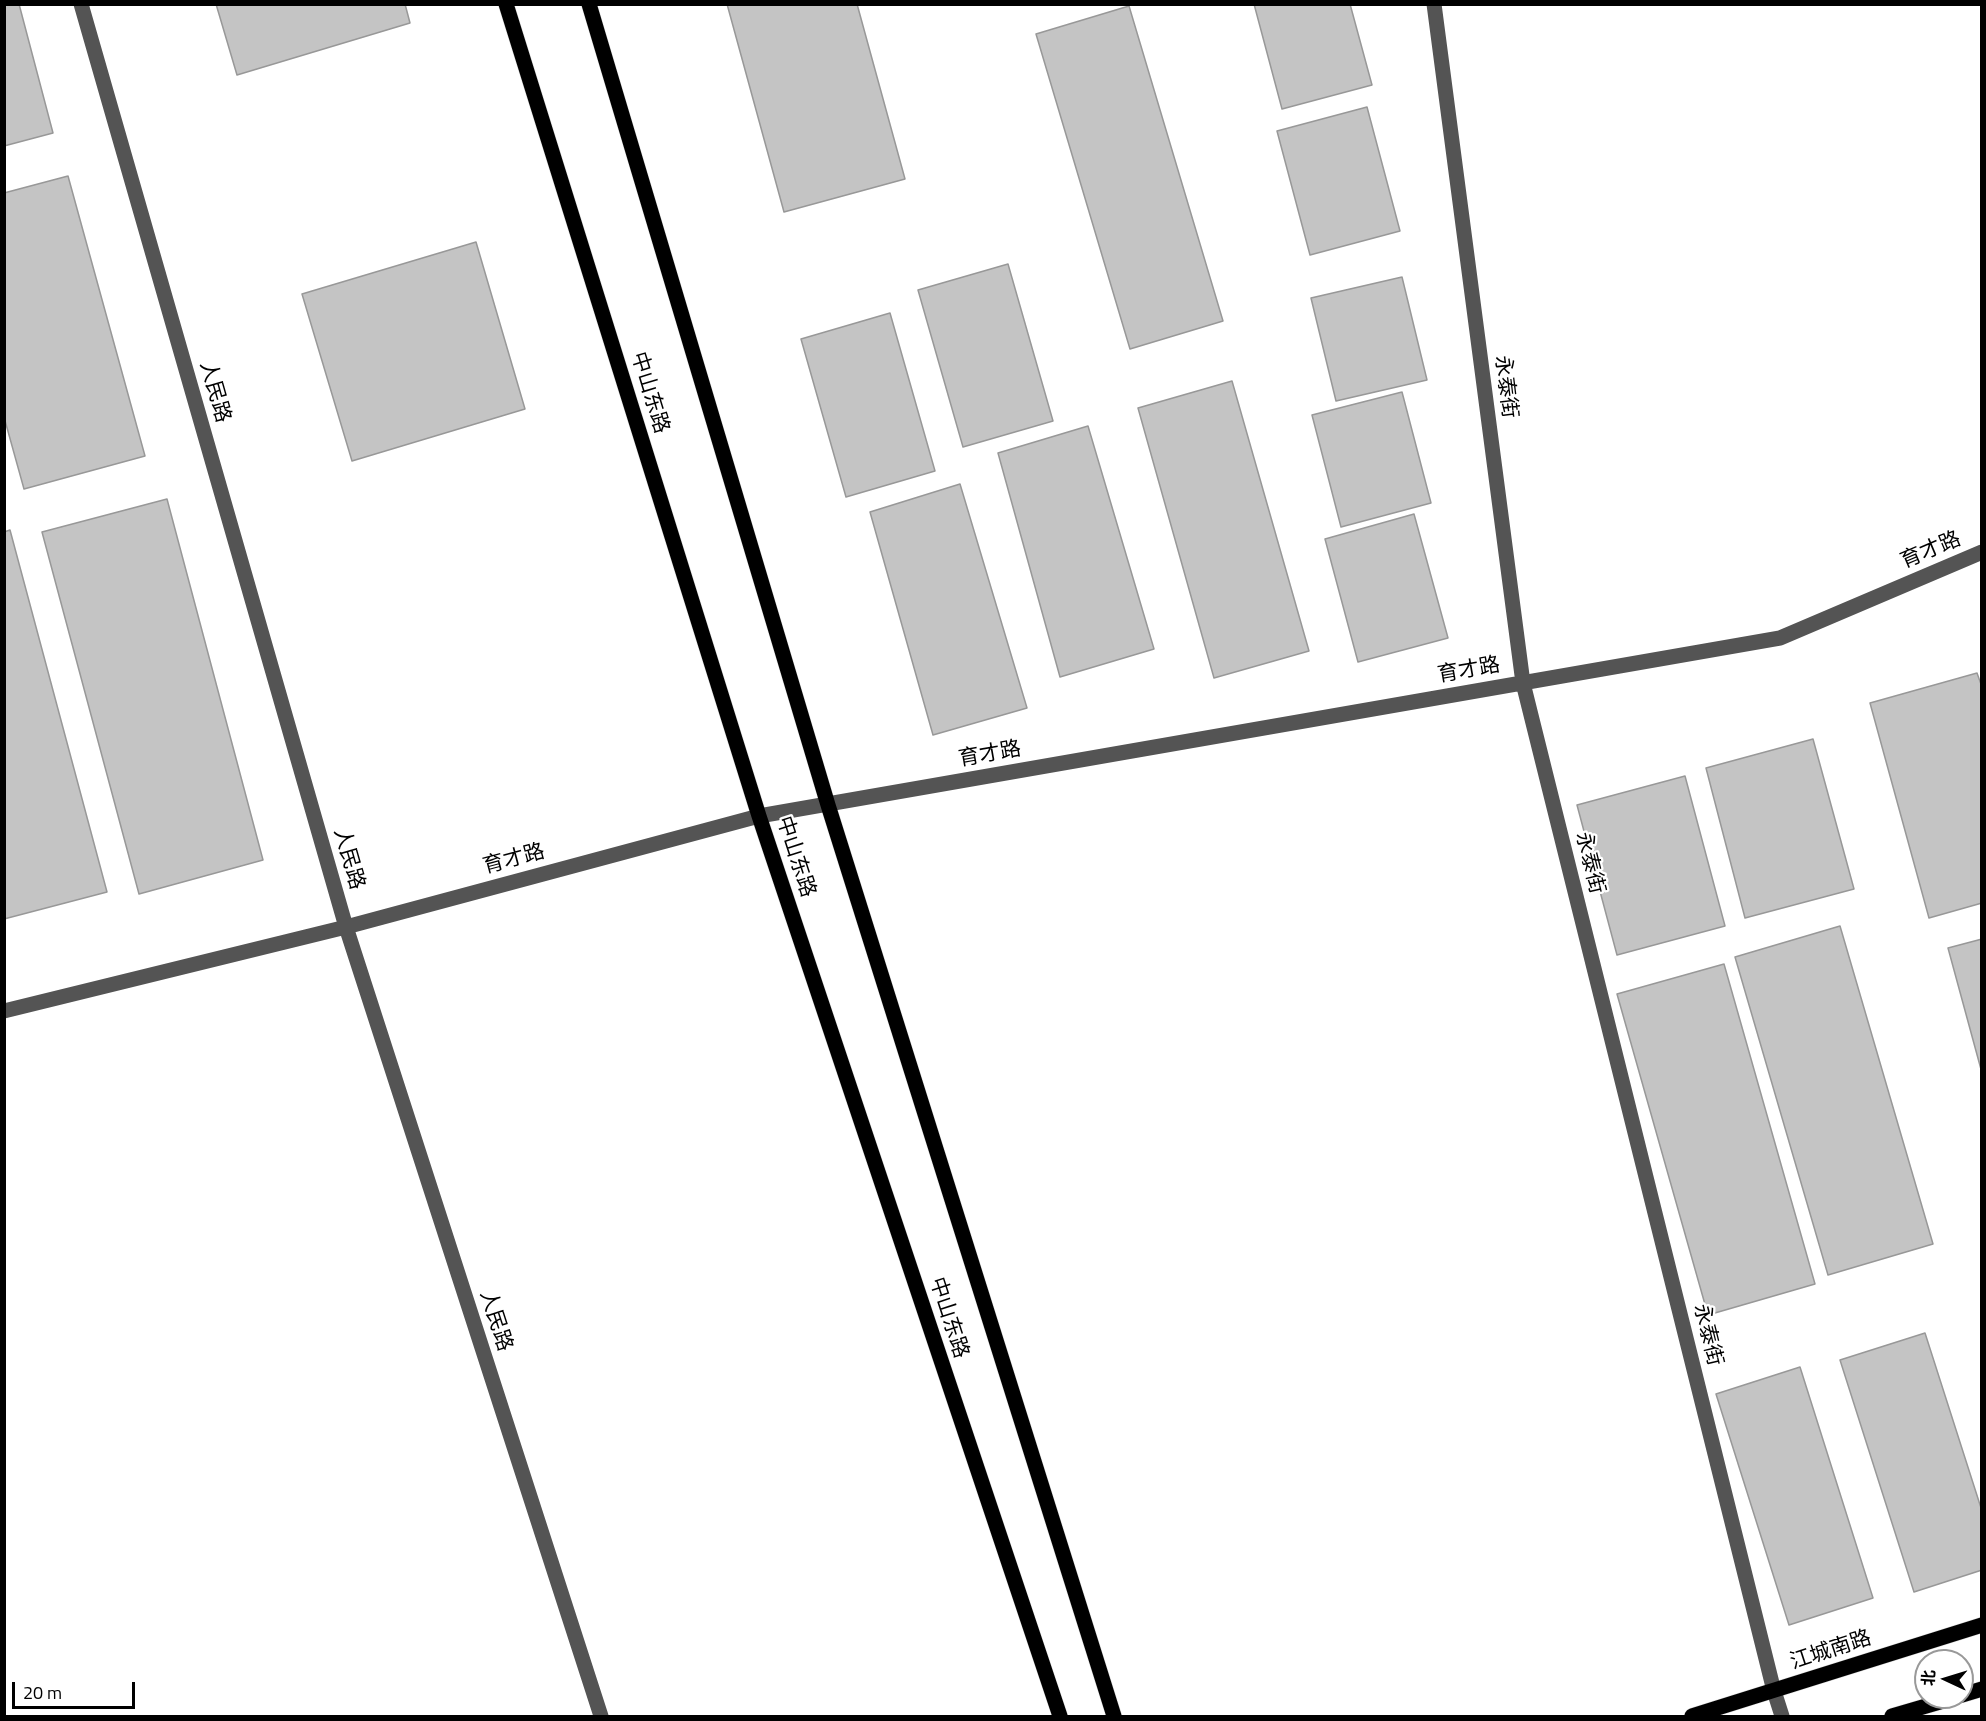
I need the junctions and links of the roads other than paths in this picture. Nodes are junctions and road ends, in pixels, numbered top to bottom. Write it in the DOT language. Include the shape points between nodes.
graph roads {
  1 [pos="81,4"];
  2 [pos="506,4"];
  3 [pos="589,4"];
  4 [pos="1434,4"];
  5 [pos="1982,552"];
  6 [pos="1523,683"];
  7 [pos="828,805"];
  8 [pos="759,816"];
  9 [pos="346,927"];
  10 [pos="4,1011"];
  11 [pos="1982,1625"];
  12 [pos="1774,1691"];
  13 [pos="1916,1709"];
  14 [pos="601,1716"];
  15 [pos="1059,1716"];
  16 [pos="1114,1716"];
  17 [pos="1692,1716"];
  18 [pos="1782,1716"];
  19 [pos="1892,1716"];
  1 -- 9 [label="street, 人民路"];
  2 -- 8 [label="main road, 中山东路"];
  3 -- 7 [label="main road, 中山东路"];
  4 -- 6 [label="street, 永泰街"];
  5 -- 6 [label="street, 育才路" via="1780,638"];
  6 -- 7 [label="street, 育才路"];
  6 -- 12 [label="street, 永泰街"];
  7 -- 8 [label="street, 育才路"];
  7 -- 16 [label="main road, 中山东路"];
  8 -- 9 [label="street, 育才路"];
  8 -- 15 [label="main road, 中山东路"];
  9 -- 10 [label="street, 育才路"];
  9 -- 14 [label="street, 人民路"];
  11 -- 12 [label="main road, 江城南路"];
  12 -- 17 [label="main road, 江城南路"];
  12 -- 18 [label="street, 永泰街"];
  13 -- 19 [label="main road"];
}
